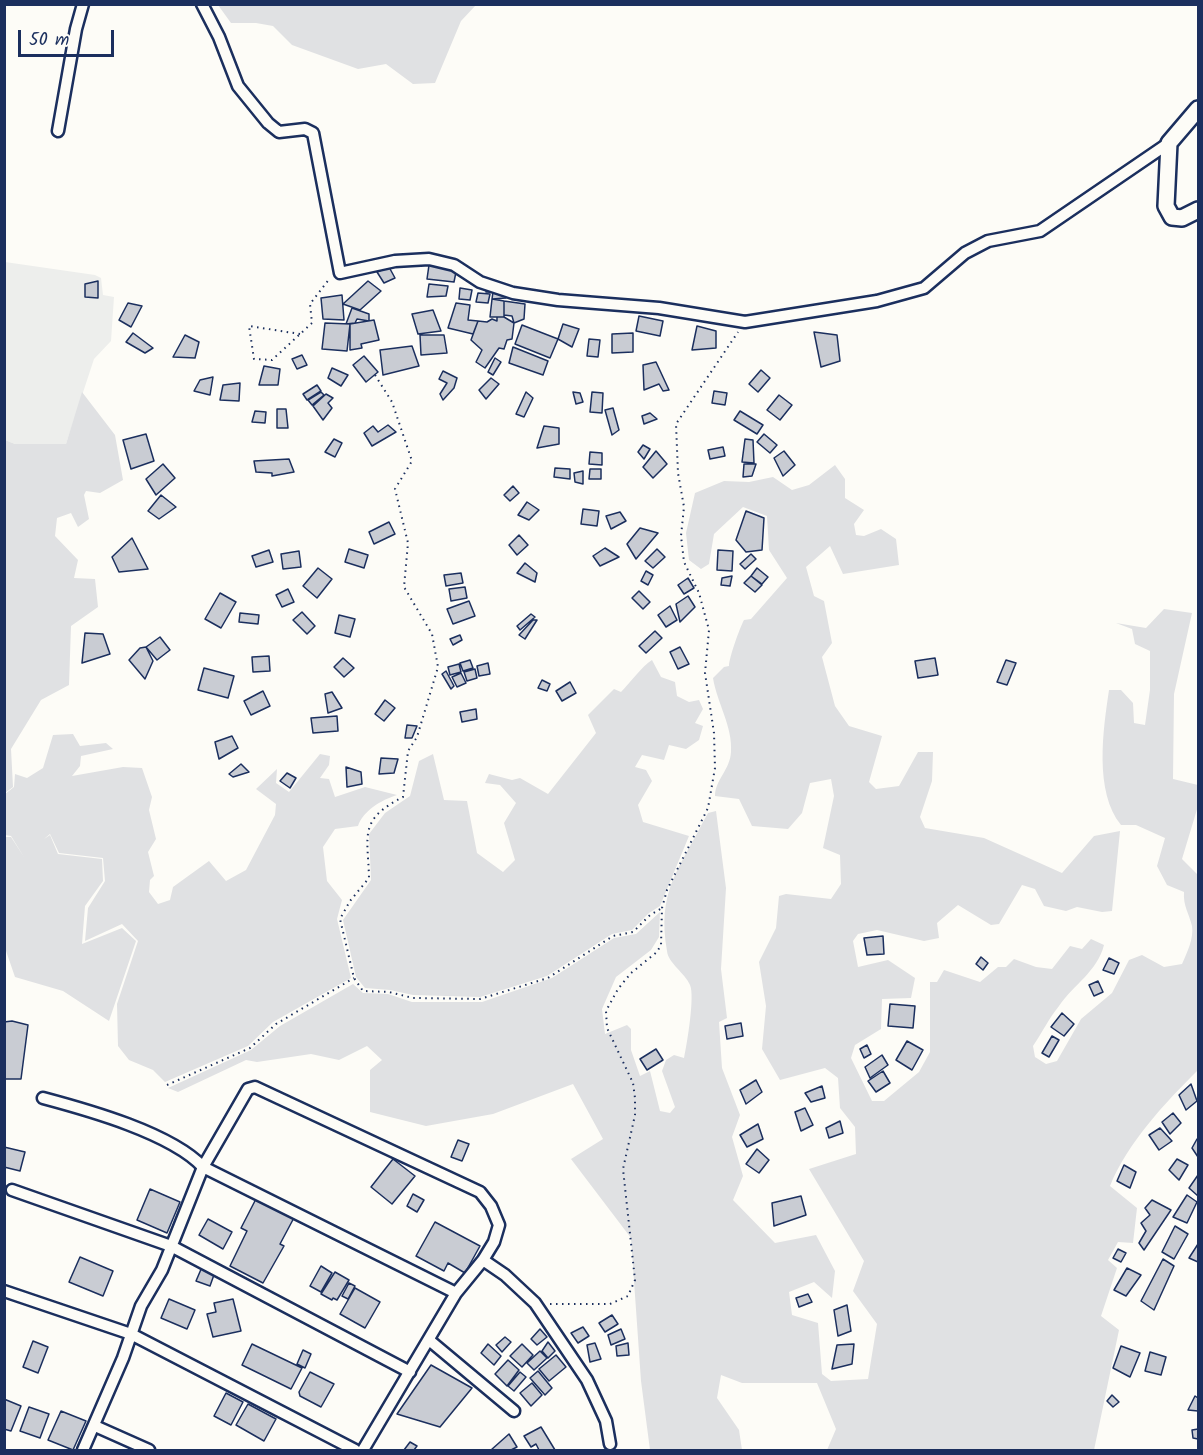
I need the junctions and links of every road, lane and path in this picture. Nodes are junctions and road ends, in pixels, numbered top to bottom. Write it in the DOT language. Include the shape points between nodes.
graph roads {
  1 [pos="83,4"];
  2 [pos="202,4"];
  3 [pos="1198,109"];
  4 [pos="58,130"];
  5 [pos="1169,143"];
  6 [pos="1198,210"];
  7 [pos="340,273"];
  8 [pos="745,322"];
  9 [pos="300,334"];
  10 [pos="375,375"];
  11 [pos="662,908"];
  12 [pos="354,978"];
  13 [pos="166,1085"];
  14 [pos="43,1098"];
  15 [pos="203,1167"];
  16 [pos="12,1190"];
  17 [pos="171,1246"];
  18 [pos="483,1260"];
  19 [pos="4,1291"];
  20 [pos="456,1293"];
  21 [pos="535,1303"];
  22 [pos="131,1334"];
  23 [pos="429,1340"];
  24 [pos="410,1372"];
  25 [pos="514,1411"];
  26 [pos="95,1426"];
  27 [pos="610,1444"];
  28 [pos="83,1450"];
  29 [pos="149,1450"];
  30 [pos="355,1450"];
  31 [pos="363,1450"];
  1 -- 4 [label="street"];
  2 -- 7 [label="street" via="238,87 268,123 279,132 306,129 313,133"];
  3 -- 5 [label="main road"];
  5 -- 6 [label="main road" via="1166,206 1172,217 1182,218"];
  5 -- 8 [label="street" via="1040,231 988,241 965,253 924,288 877,301"];
  7 -- 8 [label="street" via="395,261 429,259 454,265 480,282 513,293 659,308"];
  7 -- 9 [label="path" via="326,281 310,304 312,323"];
  8 -- 11 [label="path" via="676,424 684,507 684,562 710,630 705,673 715,768 708,808 673,874"];
  9 -- 9 [label="path" via="272,360 255,359 249,326"];
  10 -- 12 [label="path" via="392,402 412,461 395,489 408,543 404,587 432,634 438,667 417,737 408,751 403,797 381,808 366,833 369,878 340,919"];
  11 -- 12 [label="path" via="633,932 613,936 548,978 480,999 413,998 363,991"];
  11 -- 21 [label="path" via="661,945 618,989 606,1018 633,1083 635,1098 623,1169 635,1271 632,1289 622,1300 610,1304"];
  12 -- 13 [label="path" via="276,1024 250,1048"];
  14 -- 15 [label="street" via="132,1126 194,1157"];
  15 -- 17 [label="street"];
  15 -- 18 [label="street" via="242,1096 255,1087 480,1192 492,1206 499,1225"];
  15 -- 20 [label="street"];
  16 -- 17 [label="street"];
  17 -- 22 [label="street"];
  17 -- 24 [label="street"];
  18 -- 20 [label="street"];
  18 -- 21 [label="street"];
  19 -- 22 [label="street"];
  20 -- 23 [label="street"];
  21 -- 27 [label="street" via="587,1380 606,1421"];
  22 -- 26 [label="street"];
  22 -- 30 [label="street"];
  23 -- 24 [label="street"];
  23 -- 25 [label="street"];
  24 -- 31 [label="street"];
  26 -- 28 [label="street"];
  26 -- 29 [label="street"];
}
